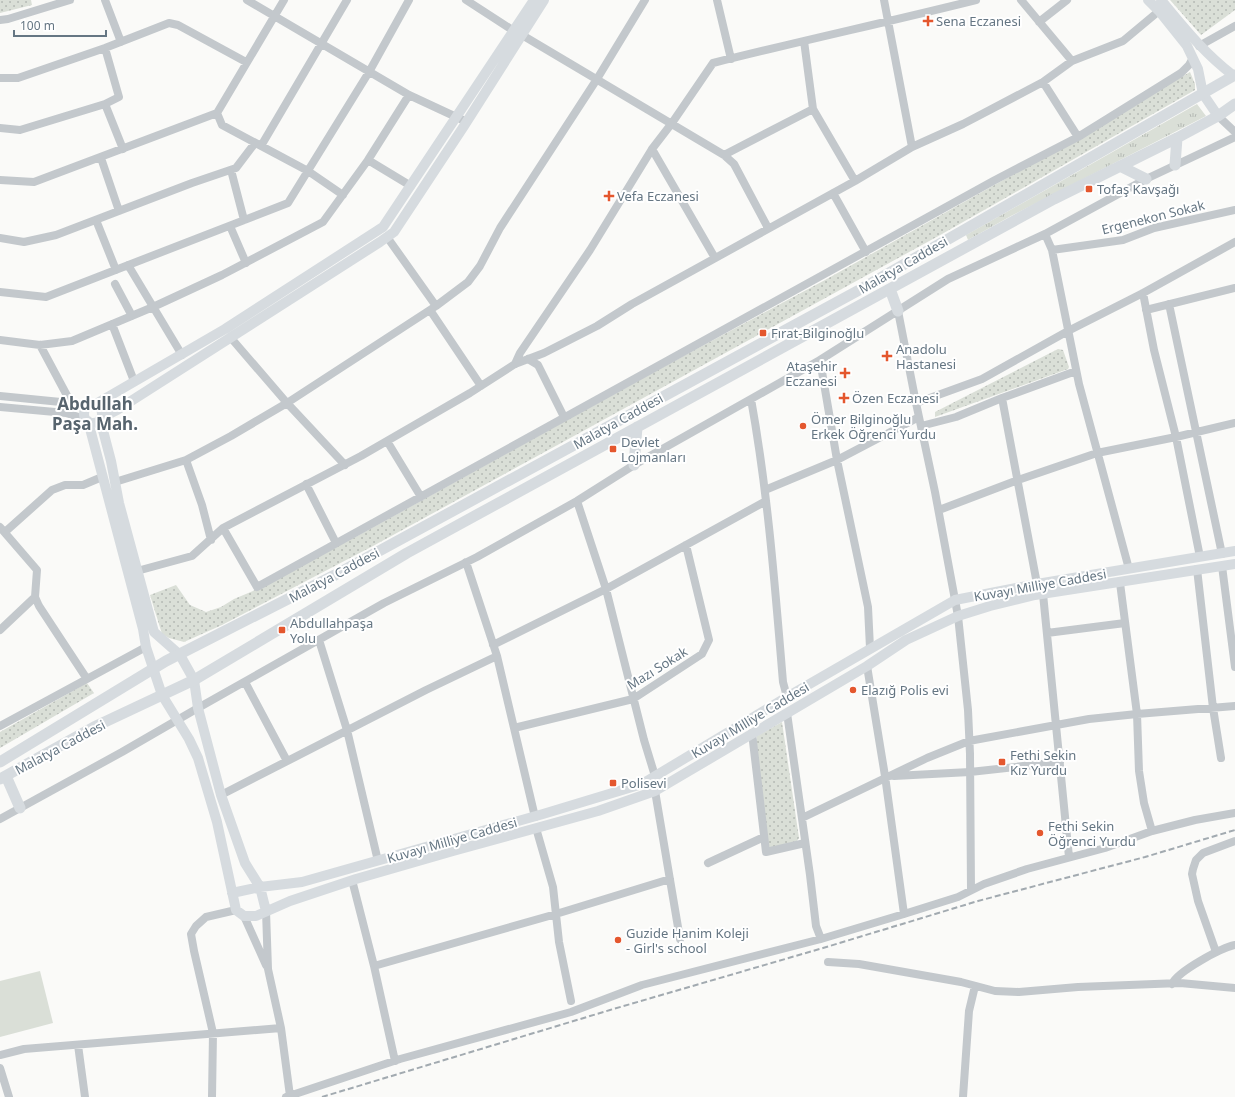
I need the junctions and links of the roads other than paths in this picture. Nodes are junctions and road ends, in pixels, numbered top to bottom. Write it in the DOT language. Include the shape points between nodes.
graph roads {
  1 [pos="70,0"];
  2 [pos="105,0"];
  3 [pos="247,0"];
  4 [pos="284,0"];
  5 [pos="347,0"];
  6 [pos="409,0"];
  7 [pos="466,0"];
  8 [pos="534,0"];
  9 [pos="544,0"];
  10 [pos="645,0"];
  11 [pos="716,0"];
  12 [pos="884,0"];
  13 [pos="976,0"];
  14 [pos="1021,0"];
  15 [pos="1067,0"];
  16 [pos="1148,0"];
  17 [pos="1161,0"];
  18 [pos="1159,11"];
  19 [pos="274,17"];
  20 [pos="0,20"];
  21 [pos="887,22"];
  22 [pos="1040,22"];
  23 [pos="1235,26"];
  24 [pos="518,33"];
  25 [pos="804,41"];
  26 [pos="121,42"];
  27 [pos="322,43"];
  28 [pos="1200,46"];
  29 [pos="105,48"];
  30 [pos="1193,58"];
  31 [pos="731,59"];
  32 [pos="1072,61"];
  33 [pos="246,62"];
  34 [pos="369,72"];
  35 [pos="1234,77"];
  36 [pos="0,78"];
  37 [pos="597,79"];
  38 [pos="1043,82"];
  39 [pos="1203,94"];
  40 [pos="409,95"];
  41 [pos="104,104"];
  42 [pos="1235,104"];
  43 [pos="813,109"];
  44 [pos="217,113"];
  45 [pos="1218,116"];
  46 [pos="457,117"];
  47 [pos="467,122"];
  48 [pos="672,123"];
  49 [pos="0,128"];
  50 [pos="1235,132"];
  51 [pos="1078,137"];
  52 [pos="1235,137"];
  53 [pos="1177,138"];
  54 [pos="258,145"];
  55 [pos="912,147"];
  56 [pos="123,149"];
  57 [pos="652,149"];
  58 [pos="724,155"];
  59 [pos="101,158"];
  60 [pos="368,160"];
  61 [pos="1175,165"];
  62 [pos="1120,166"];
  63 [pos="231,170"];
  64 [pos="308,171"];
  65 [pos="1146,179"];
  66 [pos="0,180"];
  67 [pos="855,181"];
  68 [pos="411,186"];
  69 [pos="833,193"];
  70 [pos="343,195"];
  71 [pos="1235,210"];
  72 [pos="119,211"];
  73 [pos="96,220"];
  74 [pos="244,220"];
  75 [pos="230,226"];
  76 [pos="768,228"];
  77 [pos="1045,234"];
  78 [pos="387,237"];
  79 [pos="0,238"];
  80 [pos="1235,242"];
  81 [pos="1052,250"];
  82 [pos="866,252"];
  83 [pos="715,258"];
  84 [pos="246,263"];
  85 [pos="128,265"];
  86 [pos="116,270"];
  87 [pos="114,284"];
  88 [pos="1235,288"];
  89 [pos="890,289"];
  90 [pos="0,292"];
  91 [pos="1143,293"];
  92 [pos="1169,304"];
  93 [pos="153,307"];
  94 [pos="433,308"];
  95 [pos="1146,310"];
  96 [pos="898,311"];
  97 [pos="132,316"];
  98 [pos="112,324"];
  99 [pos="1068,331"];
  100 [pos="231,338"];
  101 [pos="0,340"];
  102 [pos="40,345"];
  103 [pos="182,355"];
  104 [pos="528,359"];
  105 [pos="820,360"];
  106 [pos="515,364"];
  107 [pos="1076,371"];
  108 [pos="134,381"];
  109 [pos="481,386"];
  110 [pos="0,396"];
  111 [pos="1002,398"];
  112 [pos="751,399"];
  113 [pos="70,403"];
  114 [pos="287,403"];
  115 [pos="916,403"];
  116 [pos="91,406"];
  117 [pos="0,407"];
  118 [pos="564,417"];
  119 [pos="919,417"];
  120 [pos="100,418"];
  121 [pos="86,420"];
  122 [pos="1235,423"];
  123 [pos="921,426"];
  124 [pos="637,427"];
  125 [pos="1196,432"];
  126 [pos="1176,437"];
  127 [pos="387,441"];
  128 [pos="1097,453"];
  129 [pos="186,460"];
  130 [pos="837,460"];
  131 [pos="345,465"];
  132 [pos="634,465"];
  133 [pos="102,477"];
  134 [pos="1018,480"];
  135 [pos="115,482"];
  136 [pos="306,484"];
  137 [pos="765,490"];
  138 [pos="420,497"];
  139 [pos="577,500"];
  140 [pos="766,501"];
  141 [pos="939,510"];
  142 [pos="223,528"];
  143 [pos="3,530"];
  144 [pos="211,540"];
  145 [pos="336,543"];
  146 [pos="686,545"];
  147 [pos="1235,552"];
  148 [pos="1222,554"];
  149 [pos="1200,557"];
  150 [pos="466,562"];
  151 [pos="1235,564"];
  152 [pos="1222,566"];
  153 [pos="1129,569"];
  154 [pos="1197,569"];
  155 [pos="137,571"];
  156 [pos="1120,583"];
  157 [pos="1037,584"];
  158 [pos="606,589"];
  159 [pos="1043,594"];
  160 [pos="35,597"];
  161 [pos="955,600"];
  162 [pos="958,616"];
  163 [pos="1125,623"];
  164 [pos="0,630"];
  165 [pos="1047,632"];
  166 [pos="319,640"];
  167 [pos="494,645"];
  168 [pos="146,648"];
  169 [pos="870,648"];
  170 [pos="180,655"];
  171 [pos="497,656"];
  172 [pos="867,666"];
  173 [pos="1235,667"];
  174 [pos="152,669"];
  175 [pos="87,679"];
  176 [pos="194,680"];
  177 [pos="245,682"];
  178 [pos="162,695"];
  179 [pos="787,697"];
  180 [pos="633,699"];
  181 [pos="1235,706"];
  182 [pos="198,708"];
  183 [pos="1213,708"];
  184 [pos="786,713"];
  185 [pos="1137,714"];
  186 [pos="178,720"];
  187 [pos="1057,725"];
  188 [pos="0,726"];
  189 [pos="514,728"];
  190 [pos="347,730"];
  191 [pos="752,733"];
  192 [pos="969,741"];
  193 [pos="1221,758"];
  194 [pos="0,762"];
  195 [pos="287,762"];
  196 [pos="1060,762"];
  197 [pos="970,772"];
  198 [pos="655,776"];
  199 [pos="3,777"];
  200 [pos="887,778"];
  201 [pos="655,791"];
  202 [pos="221,795"];
  203 [pos="20,808"];
  204 [pos="1235,813"];
  205 [pos="535,817"];
  206 [pos="802,818"];
  207 [pos="0,819"];
  208 [pos="536,828"];
  209 [pos="1152,831"];
  210 [pos="764,837"];
  211 [pos="1235,841"];
  212 [pos="806,843"];
  213 [pos="1070,857"];
  214 [pos="378,861"];
  215 [pos="708,863"];
  216 [pos="670,879"];
  217 [pos="352,880"];
  218 [pos="260,887"];
  219 [pos="971,890"];
  220 [pos="232,893"];
  221 [pos="266,911"];
  222 [pos="240,913"];
  223 [pos="556,914"];
  224 [pos="904,914"];
  225 [pos="680,939"];
  226 [pos="821,939"];
  227 [pos="1235,945"];
  228 [pos="1216,952"];
  229 [pos="828,962"];
  230 [pos="374,966"];
  231 [pos="268,969"];
  232 [pos="1172,984"];
  233 [pos="975,986"];
  234 [pos="1235,988"];
  235 [pos="571,1001"];
  236 [pos="282,1028"];
  237 [pos="213,1034"];
  238 [pos="78,1045"];
  239 [pos="0,1055"];
  240 [pos="395,1061"];
  241 [pos="0,1068"];
  242 [pos="288,1096"];
  243 [pos="9,1097"];
  244 [pos="85,1097"];
  245 [pos="212,1097"];
  246 [pos="963,1097"];
  1 -- 20 [label="street"];
  2 -- 26 [label="street"];
  3 -- 19 [label="street"];
  4 -- 19 [label="street"];
  5 -- 27 [label="street"];
  6 -- 34 [label="street"];
  7 -- 24 [label="street"];
  8 -- 24 [label="main road"];
  9 -- 24 [label="main road"];
  10 -- 37 [label="street"];
  11 -- 31 [label="street"];
  12 -- 21 [label="street"];
  13 -- 21 [label="street"];
  14 -- 22 [label="street"];
  15 -- 22 [label="street"];
  16 -- 18 [label="main road"];
  17 -- 28 [label="main road"];
  18 -- 30 [label="main road" via="1187,46"];
  18 -- 32 [label="street" via="1123,41"];
  19 -- 27 [label="street"];
  19 -- 33 [label="street"];
  21 -- 25 [label="street"];
  21 -- 55 [label="street"];
  22 -- 32 [label="street"];
  23 -- 28 [label="street"];
  24 -- 37 [label="street"];
  24 -- 46 [label="main road"];
  24 -- 47 [label="main road"];
  25 -- 31 [label="street"];
  25 -- 43 [label="street"];
  26 -- 29 [label="street"];
  26 -- 33 [label="street" via="170,23"];
  27 -- 34 [label="street"];
  27 -- 54 [label="street"];
  28 -- 35 [label="main road"];
  29 -- 36 [label="street" via="18,78"];
  29 -- 41 [label="street" via="119,97"];
  30 -- 39 [label="main road"];
  30 -- 51 [label="street" via="1181,73"];
  31 -- 48 [label="street" via="713,63"];
  32 -- 38 [label="street"];
  33 -- 44 [label="street"];
  34 -- 40 [label="street"];
  34 -- 64 [label="street"];
  35 -- 39 [label="highway, Malatya Caddesi"];
  37 -- 48 [label="street"];
  37 -- 94 [label="street" via="500,228 480,266 468,282"];
  38 -- 51 [label="street"];
  38 -- 55 [label="street" via="963,124"];
  39 -- 45 [label="main road"];
  39 -- 170 [label="highway, Malatya Caddesi" via="854,292 335,575"];
  40 -- 46 [label="street"];
  40 -- 60 [label="street"];
  41 -- 49 [label="street" via="20,130"];
  41 -- 56 [label="street"];
  42 -- 45 [label="highway, Malatya Caddesi"];
  43 -- 58 [label="street"];
  43 -- 67 [label="street"];
  44 -- 54 [label="street" via="222,125"];
  44 -- 56 [label="street"];
  45 -- 50 [label="street"];
  45 -- 53 [label="highway, Malatya Caddesi"];
  46 -- 47 [label="street"];
  46 -- 68 [label="main road"];
  47 -- 78 [label="main road" via="394,232"];
  48 -- 57 [label="street"];
  48 -- 58 [label="street"];
  51 -- 82 [label="street"];
  52 -- 61 [label="street"];
  53 -- 61 [label="highway"];
  53 -- 62 [label="highway, Malatya Caddesi"];
  54 -- 63 [label="street"];
  54 -- 64 [label="street"];
  55 -- 67 [label="street"];
  56 -- 59 [label="street"];
  57 -- 83 [label="street"];
  57 -- 106 [label="street"];
  58 -- 76 [label="street" via="734,164"];
  59 -- 66 [label="street" via="34,182"];
  59 -- 72 [label="street"];
  60 -- 68 [label="street"];
  60 -- 70 [label="street"];
  61 -- 65 [label="street"];
  62 -- 65 [label="highway"];
  62 -- 89 [label="highway, Malatya Caddesi" via="1054,199"];
  63 -- 72 [label="street"];
  63 -- 74 [label="street"];
  64 -- 70 [label="street"];
  64 -- 74 [label="street" via="288,203"];
  65 -- 77 [label="street"];
  67 -- 69 [label="street"];
  68 -- 103 [label="main road" via="383,227"];
  69 -- 76 [label="street"];
  69 -- 82 [label="street"];
  70 -- 84 [label="street" via="323,222"];
  71 -- 81 [label="street, Ergenekon Sokak" via="1154,228 1123,240"];
  72 -- 73 [label="street"];
  73 -- 79 [label="street" via="56,235 24,242"];
  73 -- 86 [label="street"];
  74 -- 75 [label="street"];
  75 -- 84 [label="street"];
  75 -- 85 [label="street"];
  76 -- 83 [label="street"];
  77 -- 81 [label="street"];
  77 -- 96 [label="street" via="948,280"];
  78 -- 94 [label="street"];
  78 -- 100 [label="main road"];
  80 -- 91 [label="street"];
  81 -- 99 [label="street"];
  82 -- 118 [label="street"];
  83 -- 104 [label="street" via="597,326"];
  84 -- 93 [label="street"];
  85 -- 86 [label="street"];
  85 -- 93 [label="street"];
  86 -- 90 [label="street" via="46,297"];
  87 -- 97 [label="street"];
  88 -- 92 [label="street"];
  89 -- 96 [label="highway"];
  89 -- 124 [label="highway, Malatya Caddesi"];
  91 -- 95 [label="street"];
  91 -- 99 [label="street"];
  92 -- 95 [label="street"];
  92 -- 125 [label="street"];
  93 -- 97 [label="street"];
  93 -- 103 [label="street"];
  94 -- 109 [label="street"];
  94 -- 114 [label="street"];
  95 -- 126 [label="street"];
  96 -- 105 [label="street"];
  96 -- 115 [label="street"];
  97 -- 98 [label="street"];
  98 -- 102 [label="street" via="72,340"];
  98 -- 108 [label="street"];
  99 -- 107 [label="street"];
  99 -- 115 [label="street" via="982,378"];
  100 -- 114 [label="street"];
  100 -- 120 [label="main road" via="118,410"];
  101 -- 102 [label="street"];
  102 -- 113 [label="street"];
  103 -- 108 [label="main road"];
  104 -- 106 [label="street"];
  104 -- 118 [label="street" via="538,365"];
  105 -- 112 [label="street"];
  105 -- 130 [label="street"];
  106 -- 109 [label="street"];
  107 -- 111 [label="street"];
  107 -- 128 [label="street"];
  108 -- 116 [label="main road"];
  109 -- 127 [label="street"];
  110 -- 113 [label="street"];
  111 -- 123 [label="street" via="956,417"];
  111 -- 134 [label="street"];
  112 -- 132 [label="street"];
  112 -- 137 [label="street"];
  113 -- 116 [label="street"];
  114 -- 129 [label="street"];
  114 -- 131 [label="street"];
  115 -- 119 [label="street"];
  116 -- 120 [label="main road" via="100,409"];
  116 -- 121 [label="main road" via="84,412"];
  117 -- 121 [label="street" via="66,413"];
  118 -- 138 [label="street"];
  119 -- 123 [label="street"];
  119 -- 130 [label="street"];
  120 -- 121 [label="main road" via="94,423"];
  120 -- 135 [label="main road"];
  121 -- 133 [label="main road"];
  122 -- 125 [label="street"];
  123 -- 141 [label="street"];
  124 -- 132 [label="highway"];
  124 -- 176 [label="highway, Malatya Caddesi" via="407,553"];
  125 -- 126 [label="street"];
  125 -- 148 [label="street"];
  126 -- 128 [label="street"];
  126 -- 149 [label="street"];
  127 -- 131 [label="street"];
  127 -- 138 [label="street"];
  128 -- 134 [label="street"];
  128 -- 153 [label="street"];
  129 -- 135 [label="street"];
  129 -- 144 [label="street"];
  130 -- 137 [label="street"];
  130 -- 169 [label="street" via="868,608"];
  131 -- 136 [label="street"];
  132 -- 139 [label="street"];
  133 -- 143 [label="street" via="83,486 65,486 52,490"];
  133 -- 168 [label="main road" via="144,629"];
  134 -- 141 [label="street"];
  134 -- 157 [label="street"];
  135 -- 155 [label="main road"];
  136 -- 142 [label="street"];
  136 -- 145 [label="street"];
  137 -- 140 [label="street"];
  138 -- 145 [label="street"];
  139 -- 150 [label="street"];
  139 -- 158 [label="street"];
  140 -- 146 [label="street"];
  140 -- 179 [label="street" via="783,682"];
  141 -- 161 [label="street"];
  142 -- 144 [label="street"];
  142 -- 145 [label="street" via="257,587"];
  143 -- 160 [label="street" via="37,570"];
  144 -- 155 [label="street" via="192,556"];
  146 -- 158 [label="street"];
  146 -- 180 [label="street, Mazı Sokak" via="710,640 702,654"];
  147 -- 148 [label="main road, Kuvayı Milliye Caddesi"];
  148 -- 149 [label="main road, Kuvayı Milliye Caddesi"];
  149 -- 153 [label="main road, Kuvayı Milliye Caddesi"];
  150 -- 166 [label="street" via="384,603"];
  150 -- 167 [label="street"];
  151 -- 152 [label="main road, Kuvayı Milliye Caddesi"];
  152 -- 154 [label="main road, Kuvayı Milliye Caddesi"];
  152 -- 173 [label="street"];
  153 -- 157 [label="main road, Kuvayı Milliye Caddesi"];
  154 -- 156 [label="main road, Kuvayı Milliye Caddesi"];
  154 -- 183 [label="street"];
  155 -- 170 [label="main road" via="154,632"];
  156 -- 159 [label="main road, Kuvayı Milliye Caddesi"];
  156 -- 163 [label="street"];
  157 -- 161 [label="main road, Kuvayı Milliye Caddesi"];
  158 -- 167 [label="street"];
  158 -- 180 [label="street"];
  159 -- 162 [label="main road, Kuvayı Milliye Caddesi"];
  159 -- 165 [label="street"];
  160 -- 164 [label="street"];
  160 -- 175 [label="street"];
  161 -- 162 [label="street"];
  161 -- 169 [label="main road, Kuvayı Milliye Caddesi"];
  162 -- 172 [label="main road, Kuvayı Milliye Caddesi" via="906,640"];
  162 -- 192 [label="street"];
  163 -- 165 [label="street"];
  163 -- 185 [label="street"];
  165 -- 187 [label="street"];
  166 -- 177 [label="street"];
  166 -- 190 [label="street"];
  167 -- 171 [label="street"];
  168 -- 174 [label="main road"];
  168 -- 175 [label="street"];
  169 -- 179 [label="main road, Kuvayı Milliye Caddesi"];
  170 -- 174 [label="highway, Malatya Caddesi"];
  170 -- 176 [label="main road"];
  171 -- 189 [label="street"];
  171 -- 190 [label="street"];
  172 -- 184 [label="main road, Kuvayı Milliye Caddesi"];
  172 -- 200 [label="street"];
  174 -- 178 [label="main road"];
  174 -- 194 [label="highway, Malatya Caddesi"];
  175 -- 188 [label="street"];
  176 -- 178 [label="highway, Malatya Caddesi"];
  176 -- 182 [label="main road"];
  177 -- 182 [label="street"];
  177 -- 195 [label="street"];
  178 -- 186 [label="main road"];
  178 -- 199 [label="highway, Malatya Caddesi"];
  179 -- 198 [label="main road, Kuvayı Milliye Caddesi"];
  180 -- 189 [label="street, Mazı Sokak"];
  180 -- 198 [label="street"];
  181 -- 183 [label="street"];
  182 -- 186 [label="street"];
  182 -- 202 [label="main road"];
  183 -- 185 [label="street"];
  183 -- 193 [label="street"];
  184 -- 191 [label="main road, Kuvayı Milliye Caddesi"];
  184 -- 206 [label="street"];
  185 -- 187 [label="street"];
  185 -- 209 [label="street" via="1141,784"];
  186 -- 203 [label="street"];
  186 -- 220 [label="main road" via="198,758 217,822"];
  187 -- 192 [label="street"];
  187 -- 196 [label="street"];
  189 -- 205 [label="street"];
  190 -- 195 [label="street"];
  190 -- 214 [label="street"];
  191 -- 201 [label="main road, Kuvayı Milliye Caddesi"];
  191 -- 210 [label="street"];
  192 -- 197 [label="street"];
  192 -- 200 [label="street"];
  195 -- 202 [label="street"];
  196 -- 197 [label="street"];
  196 -- 213 [label="street"];
  197 -- 200 [label="street"];
  197 -- 219 [label="street"];
  198 -- 201 [label="street"];
  198 -- 205 [label="main road, Kuvayı Milliye Caddesi" via="642,784"];
  199 -- 203 [label="highway"];
  200 -- 206 [label="street"];
  200 -- 224 [label="street"];
  201 -- 208 [label="main road, Kuvayı Milliye Caddesi" via="598,811"];
  201 -- 216 [label="street"];
  202 -- 218 [label="main road" via="245,863"];
  203 -- 207 [label="street"];
  204 -- 209 [label="street"];
  205 -- 214 [label="main road, Kuvayı Milliye Caddesi"];
  206 -- 212 [label="street"];
  208 -- 217 [label="main road, Kuvayı Milliye Caddesi"];
  208 -- 223 [label="street" via="553,886"];
  209 -- 213 [label="street"];
  210 -- 212 [label="street" via="766,852"];
  210 -- 215 [label="street"];
  211 -- 228 [label="street" via="1203,853 1196,860 1192,874 1198,901"];
  212 -- 226 [label="street" via="816,926"];
  213 -- 219 [label="street" via="1027,869"];
  214 -- 218 [label="main road, Kuvayı Milliye Caddesi" via="302,882"];
  216 -- 223 [label="street"];
  216 -- 225 [label="street"];
  217 -- 221 [label="main road, Kuvayı Milliye Caddesi"];
  217 -- 230 [label="street"];
  218 -- 220 [label="main road, Kuvayı Milliye Caddesi"];
  218 -- 221 [label="main road"];
  219 -- 224 [label="street" via="958,897"];
  220 -- 222 [label="main road"];
  221 -- 222 [label="main road, Kuvayı Milliye Caddesi" via="256,916"];
  221 -- 231 [label="street"];
  222 -- 231 [label="street"];
  222 -- 237 [label="street" via="206,917 191,934"];
  223 -- 230 [label="street"];
  223 -- 235 [label="street"];
  224 -- 226 [label="street"];
  226 -- 240 [label="street" via="642,985 571,1012"];
  227 -- 228 [label="street"];
  228 -- 232 [label="street" via="1191,966"];
  229 -- 233 [label="street" via="859,964"];
  230 -- 240 [label="street"];
  231 -- 236 [label="street"];
  232 -- 233 [label="street" via="1019,992 995,991"];
  232 -- 234 [label="street"];
  233 -- 246 [label="street" via="969,1011"];
  236 -- 237 [label="street"];
  236 -- 242 [label="street"];
  237 -- 238 [label="street"];
  237 -- 245 [label="street"];
  238 -- 239 [label="street" via="24,1049"];
  238 -- 244 [label="street"];
  240 -- 242 [label="street"];
  241 -- 243 [label="street"];
}
